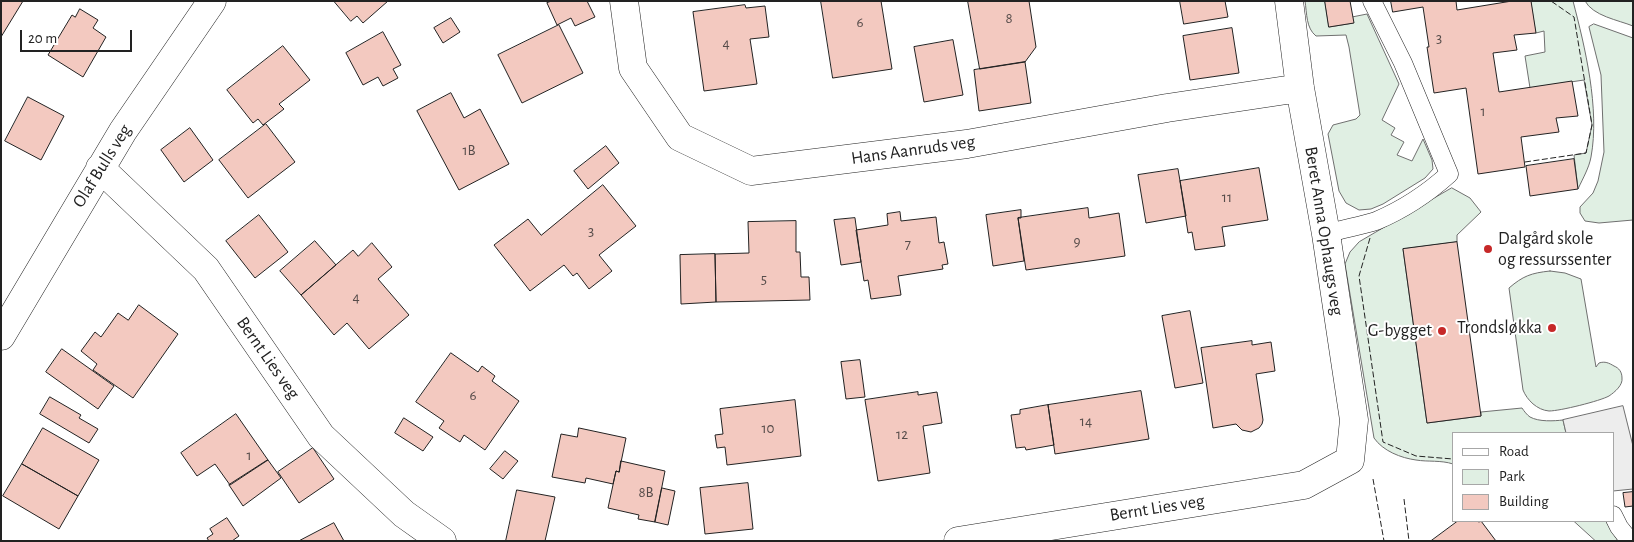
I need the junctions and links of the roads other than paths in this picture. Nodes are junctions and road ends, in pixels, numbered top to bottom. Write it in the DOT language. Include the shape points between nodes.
graph roads {
  1 [pos="212,1"];
  2 [pos="624,1"];
  3 [pos="1289,1"];
  4 [pos="1372,1"];
  5 [pos="1300,88"];
  6 [pos="100,168"];
  7 [pos="1326,234"];
  8 [pos="1,336"];
  9 [pos="1350,460"];
  10 [pos="1614,517"];
  11 [pos="442,541"];
  12 [pos="958,541"];
  13 [pos="1630,541"];
  1 -- 6 [label="street, Olaf Bulls veg"];
  2 -- 5 [label="street, Hans Aanruds veg" via="633,68 680,137 751,171 967,144"];
  3 -- 5 [label="street, Beret Anna Ophaugs veg"];
  4 -- 7 [label="lane" via="1403,63 1449,174 1418,199 1376,220"];
  5 -- 7 [label="street, Beret Anna Ophaugs veg"];
  6 -- 8 [label="street, Olaf Bulls veg"];
  6 -- 11 [label="street, Bernt Lies veg" via="206,269 321,436 404,514"];
  7 -- 9 [label="street, Beret Anna Ophaugs veg" via="1354,420"];
  9 -- 12 [label="street, Bernt Lies veg" via="1304,485"];
  10 -- 13 [label="lane"];
}
